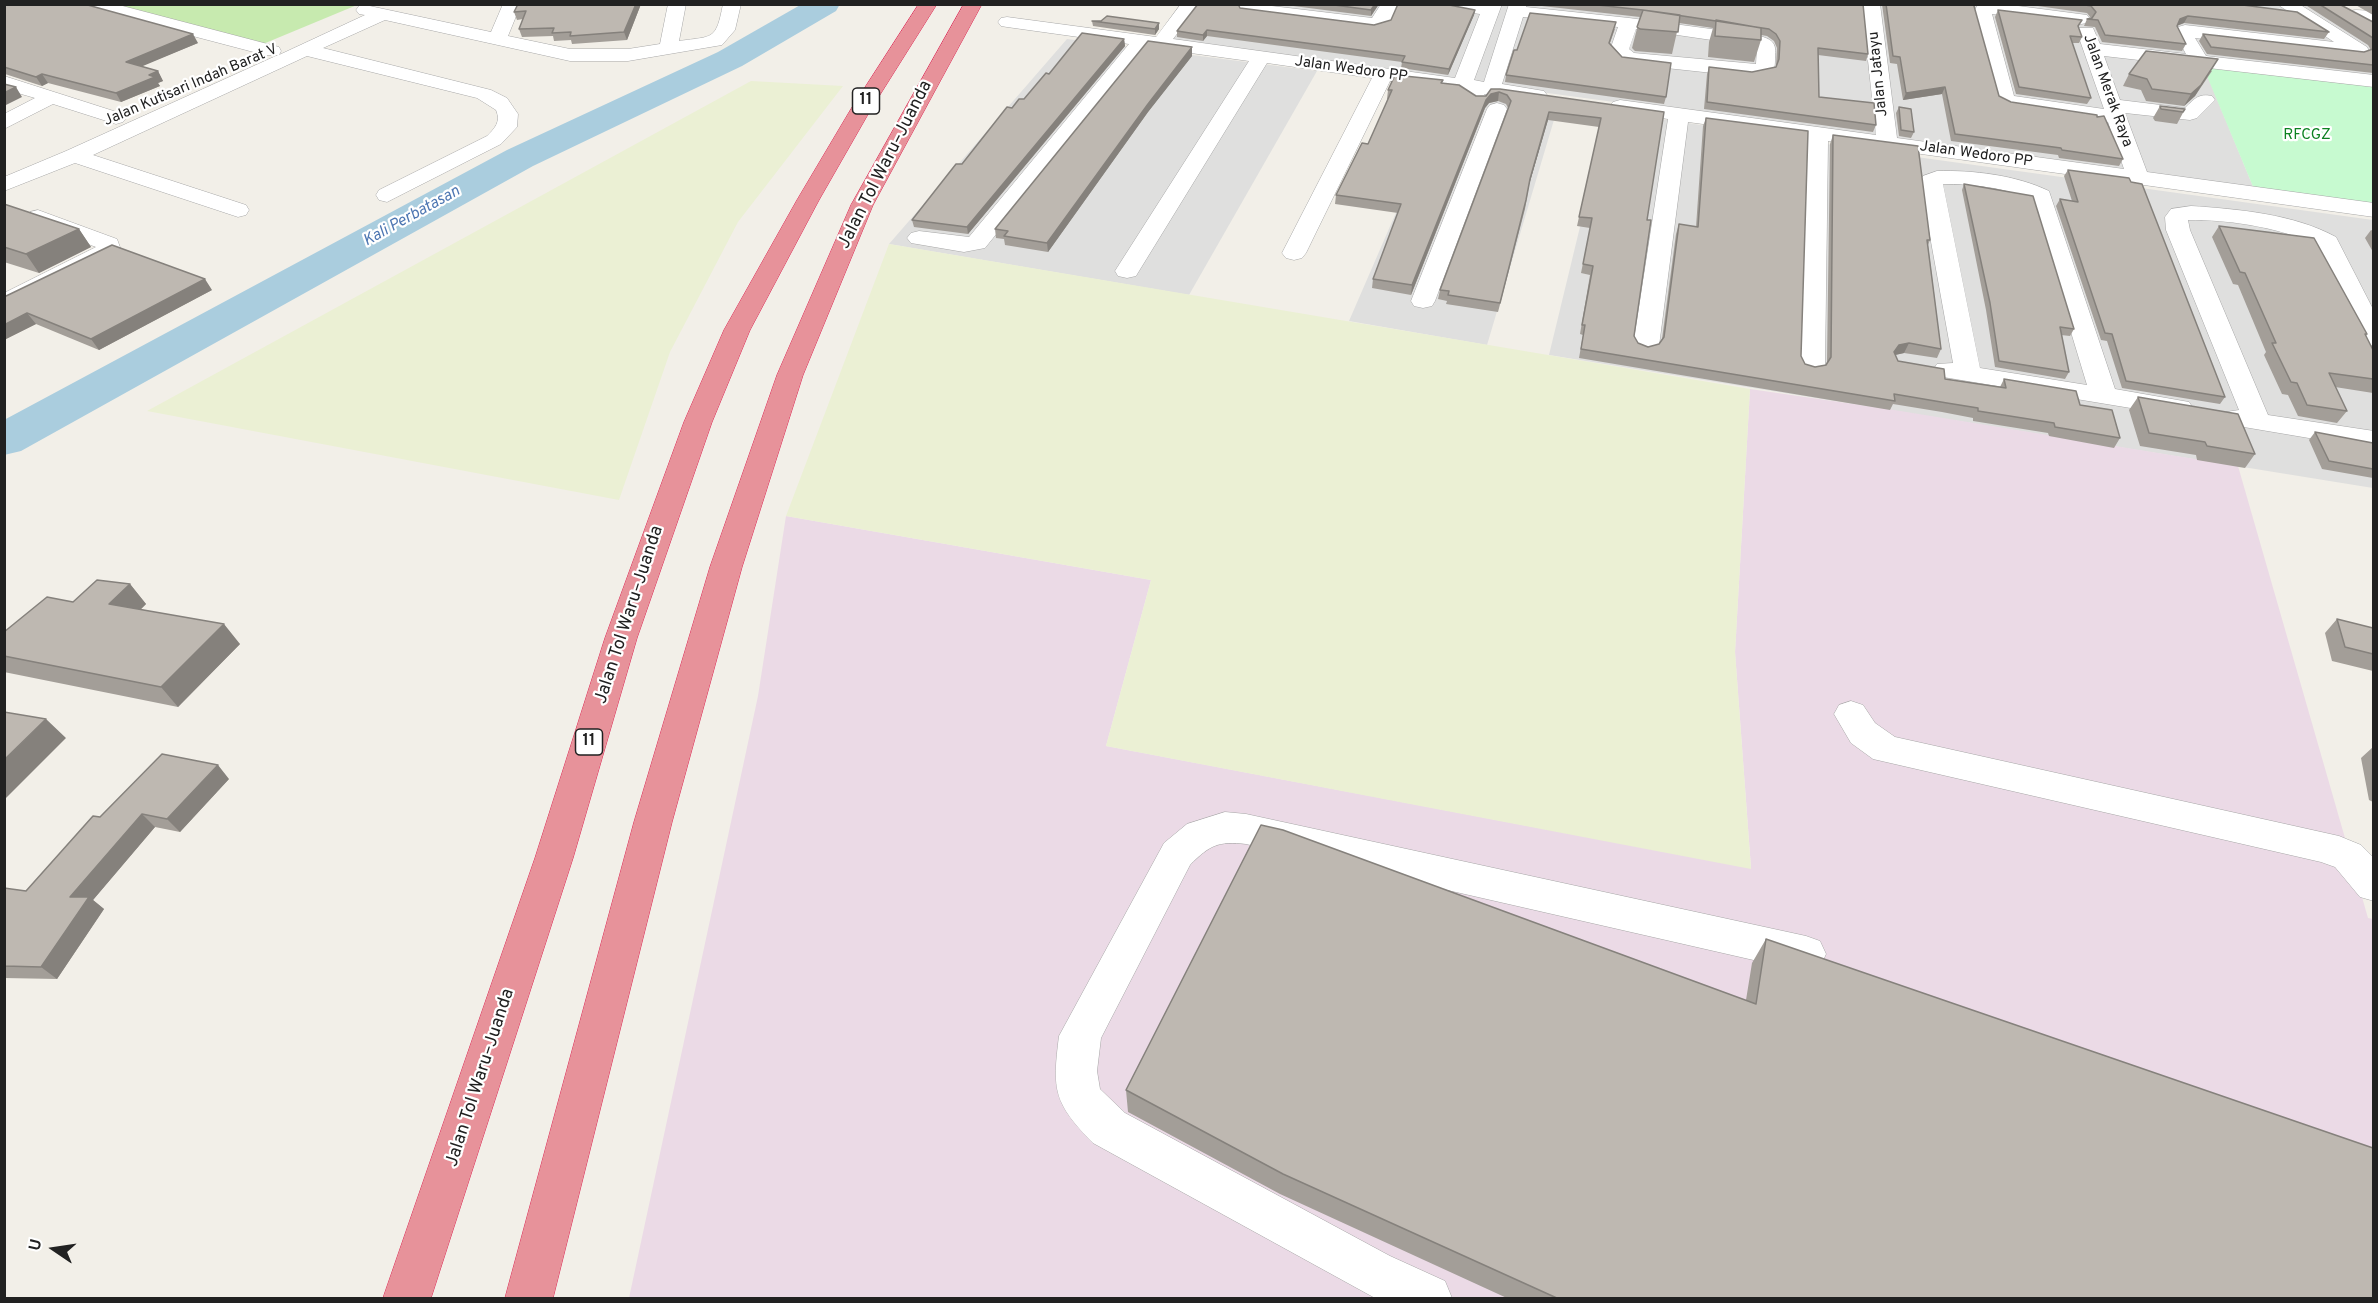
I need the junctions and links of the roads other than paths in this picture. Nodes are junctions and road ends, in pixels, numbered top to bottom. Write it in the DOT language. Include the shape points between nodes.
graph roads {
  1 [pos="92,4"];
  2 [pos="512,4"];
  3 [pos="676,4"];
  4 [pos="732,4"];
  5 [pos="928,4"];
  6 [pos="973,4"];
  7 [pos="1191,4"];
  8 [pos="1245,4"];
  9 [pos="1390,4"];
  10 [pos="1445,4"];
  11 [pos="1871,4"];
  12 [pos="2335,4"];
  13 [pos="1492,7"];
  14 [pos="1517,8"];
  15 [pos="2264,8"];
  16 [pos="2292,8"];
  17 [pos="375,9"];
  18 [pos="2079,12"];
  19 [pos="1061,13"];
  20 [pos="2364,16"];
  21 [pos="1007,22"];
  22 [pos="2315,22"];
  23 [pos="1629,23"];
  24 [pos="2373,26"];
  25 [pos="1049,28"];
  26 [pos="498,38"];
  27 [pos="1152,42"];
  28 [pos="2320,46"];
  29 [pos="668,49"];
  30 [pos="2092,49"];
  31 [pos="307,50"];
  32 [pos="272,51"];
  33 [pos="1268,54"];
  34 [pos="2367,55"];
  35 [pos="2200,62"];
  36 [pos="1499,63"];
  37 [pos="1466,73"];
  38 [pos="1384,74"];
  39 [pos="4,81"];
  40 [pos="2373,81"];
  41 [pos="52,97"];
  42 [pos="1562,98"];
  43 [pos="1494,99"];
  44 [pos="2205,100"];
  45 [pos="1597,103"];
  46 [pos="2114,111"];
  47 [pos="1679,114"];
  48 [pos="116,118"];
  49 [pos="4,123"];
  50 [pos="1818,133"];
  51 [pos="1887,143"];
  52 [pos="1959,152"];
  53 [pos="74,156"];
  54 [pos="1993,157"];
  55 [pos="4,166"];
  56 [pos="2138,177"];
  57 [pos="1970,179"];
  58 [pos="2002,184"];
  59 [pos="4,185"];
  60 [pos="2197,185"];
  61 [pos="2255,193"];
  62 [pos="387,195"];
  63 [pos="16,210"];
  64 [pos="238,210"];
  65 [pos="2373,210"];
  66 [pos="2213,215"];
  67 [pos="2266,223"];
  68 [pos="2373,224"];
  69 [pos="2318,235"];
  70 [pos="919,238"];
  71 [pos="1293,253"];
  72 [pos="1126,271"];
  73 [pos="1424,301"];
  74 [pos="4,303"];
  75 [pos="2373,338"];
  76 [pos="1646,346"];
  77 [pos="1812,366"];
  78 [pos="1925,367"];
  79 [pos="1968,374"];
  80 [pos="2104,396"];
  81 [pos="2255,421"];
  82 [pos="2373,440"];
  83 [pos="1851,714"];
  84 [pos="2373,885"];
  85 [pos="1839,965"];
  86 [pos="1371,1286"];
  87 [pos="407,1299"];
  88 [pos="529,1299"];
  89 [pos="1428,1299"];
  1 -- 32 [label="street"];
  2 -- 26 [label="street"];
  3 -- 29 [label="street"];
  4 -- 29 [label="street" via="722,38"];
  5 -- 87 [label="highway, Jalan Tol Waru–Juanda / 11" via="808,200 737,330 698,422 621,638 550,869"];
  6 -- 88 [label="highway, Jalan Tol Waru–Juanda" via="862,205 790,375 726,567 653,822"];
  7 -- 27 [label="street"];
  8 -- 9 [label="street" via="1246,8 1256,10 1374,24 1382,21"];
  10 -- 13 [label="street"];
  11 -- 51 [label="street, Jalan Jatayu"];
  12 -- 20 [label="street"];
  13 -- 37 [label="street"];
  14 -- 23 [label="street"];
  14 -- 36 [label="street"];
  15 -- 16 [label="street"];
  16 -- 22 [label="street"];
  17 -- 26 [label="street"];
  17 -- 31 [label="street"];
  17 -- 32 [label="street, Jalan Kutisari Indah Barat V"];
  18 -- 30 [label="street, Jalan Merak Raya"];
  18 -- 46 [label="street" via="1982,12 2004,97 2008,101"];
  19 -- 25 [label="street"];
  20 -- 24 [label="street"];
  21 -- 25 [label="street, Jalan Wedoro PP"];
  22 -- 28 [label="street"];
  22 -- 34 [label="street"];
  23 -- 23 [label="street" via="1619,50 1629,58 1765,69 1767,45 1763,43"];
  25 -- 27 [label="street, Jalan Wedoro PP"];
  26 -- 29 [label="street" via="570,55 613,57"];
  27 -- 33 [label="street, Jalan Wedoro PP"];
  27 -- 70 [label="street" via="977,243 964,245"];
  28 -- 34 [label="street"];
  28 -- 35 [label="street" via="2185,31"];
  30 -- 35 [label="street"];
  30 -- 46 [label="street, Jalan Merak Raya"];
  31 -- 53 [label="street"];
  31 -- 62 [label="street" via="483,94 500,100 508,114 505,130 494,140"];
  32 -- 48 [label="street, Jalan Kutisari Indah Barat V"];
  33 -- 37 [label="street"];
  33 -- 38 [label="street, Jalan Wedoro PP"];
  33 -- 72 [label="street"];
  35 -- 40 [label="street"];
  36 -- 37 [label="street"];
  36 -- 43 [label="street"];
  37 -- 38 [label="street, Jalan Wedoro PP"];
  37 -- 43 [label="street" via="1479,100"];
  38 -- 71 [label="street"];
  39 -- 41 [label="street"];
  41 -- 48 [label="street"];
  41 -- 49 [label="street"];
  42 -- 43 [label="street" via="1527,94"];
  43 -- 73 [label="street"];
  44 -- 46 [label="street" via="2190,114"];
  45 -- 47 [label="street, Jalan Wedoro PP"];
  46 -- 56 [label="street, Jalan Merak Raya"];
  47 -- 50 [label="street, Jalan Wedoro PP"];
  47 -- 76 [label="street"];
  48 -- 55 [label="street, Jalan Kutisari Indah Barat V"];
  50 -- 51 [label="street, Jalan Wedoro PP"];
  50 -- 77 [label="street"];
  51 -- 52 [label="street, Jalan Wedoro PP"];
  52 -- 54 [label="street, Jalan Wedoro PP"];
  52 -- 57 [label="street"];
  53 -- 59 [label="street"];
  53 -- 64 [label="street"];
  54 -- 56 [label="street, Jalan Wedoro PP"];
  54 -- 58 [label="street"];
  56 -- 60 [label="street, Jalan Wedoro PP"];
  57 -- 58 [label="street"];
  57 -- 79 [label="street" via="1942,177 1930,181"];
  58 -- 80 [label="street" via="2035,192 2043,199"];
  60 -- 61 [label="street, Jalan Wedoro PP"];
  60 -- 66 [label="street"];
  61 -- 65 [label="street, Jalan Wedoro PP"];
  61 -- 67 [label="street"];
  63 -- 74 [label="street" via="96,237 109,244 109,250"];
  66 -- 67 [label="street"];
  66 -- 81 [label="street" via="2179,214 2178,230"];
  67 -- 69 [label="street"];
  68 -- 69 [label="street" via="2344,224"];
  69 -- 75 [label="street" via="2328,242"];
  78 -- 79 [label="street"];
  79 -- 80 [label="street"];
  80 -- 81 [label="street"];
  81 -- 82 [label="street"];
  83 -- 84 [label="street" via="1863,733 1885,748 2326,847 2348,856"];
  85 -- 86 [label="street" via="1783,947 1246,829 1215,827 1190,841 1177,854 1080,1036 1076,1057 1079,1092 1108,1128"];
  86 -- 89 [label="street"];
}
